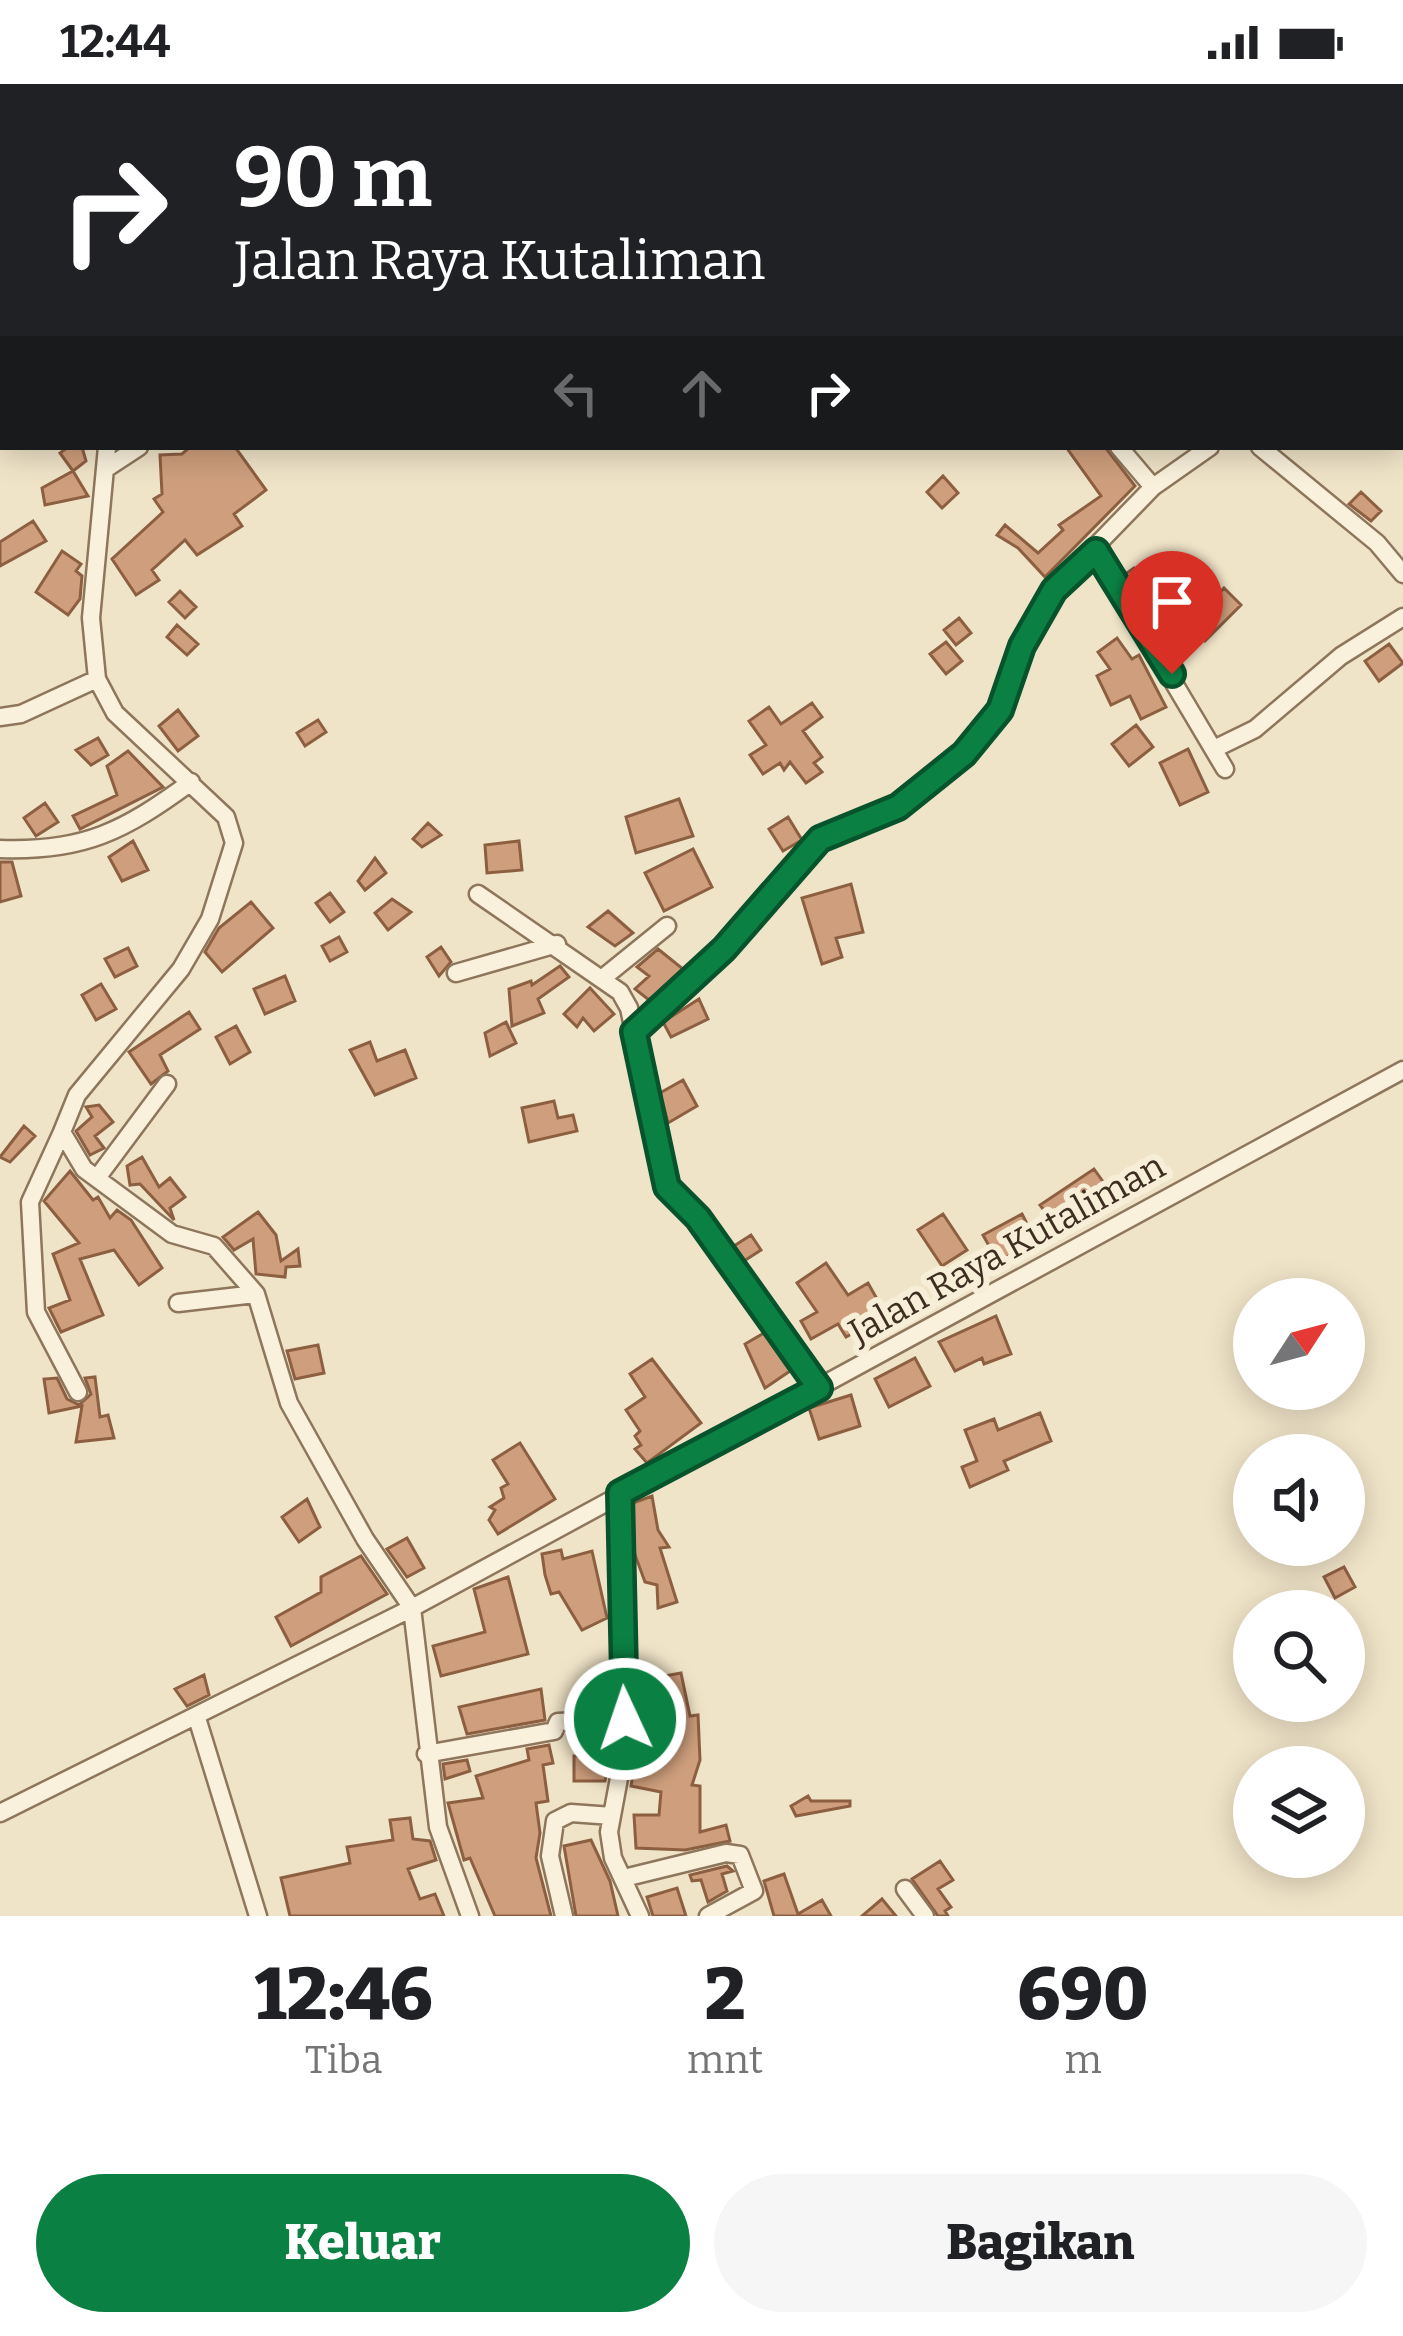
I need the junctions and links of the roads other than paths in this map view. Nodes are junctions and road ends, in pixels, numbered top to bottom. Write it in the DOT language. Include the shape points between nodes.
graph roads {
  1 [pos="107,450"];
  2 [pos="134,450"];
  3 [pos="1122,450"];
  4 [pos="1206,450"];
  5 [pos="1265,450"];
  6 [pos="107,468"];
  7 [pos="1153,487"];
  8 [pos="1096,551"];
  9 [pos="1403,574"];
  10 [pos="1403,617"];
  11 [pos="97,680"];
  12 [pos="0,717"];
  13 [pos="1214,749"];
  14 [pos="1225,769"];
  15 [pos="190,782"];
  16 [pos="0,848"];
  17 [pos="478,894"];
  18 [pos="668,926"];
  19 [pos="557,944"];
  20 [pos="456,973"];
  21 [pos="604,977"];
  22 [pos="634,1032"];
  23 [pos="1403,1070"];
  24 [pos="167,1084"];
  25 [pos="62,1132"];
  26 [pos="98,1178"];
  27 [pos="256,1294"];
  28 [pos="178,1303"];
  29 [pos="819,1388"];
  30 [pos="78,1392"];
  31 [pos="620,1493"];
  32 [pos="412,1608"];
  33 [pos="197,1718"];
  34 [pos="625,1719"];
  35 [pos="426,1754"];
  36 [pos="0,1814"];
  37 [pos="612,1816"];
  38 [pos="624,1878"];
  39 [pos="905,1889"];
  40 [pos="258,1916"];
  41 [pos="470,1916"];
  42 [pos="564,1916"];
  43 [pos="640,1916"];
  44 [pos="707,1916"];
  45 [pos="925,1916"];
  1 -- 6 [label="street"];
  2 -- 6 [label="street"];
  3 -- 7 [label="street"];
  4 -- 7 [label="street"];
  5 -- 9 [label="street"];
  6 -- 11 [label="street" via="91,618"];
  7 -- 8 [label="street"];
  8 -- 13 [label="street"];
  8 -- 22 [label="street" via="1054,590 1022,646 1000,710 964,754 898,807 820,839 724,949"];
  10 -- 13 [label="street" via="1341,656 1255,729"];
  11 -- 12 [label="street"];
  11 -- 15 [label="street" via="116,713"];
  13 -- 14 [label="street"];
  15 -- 16 [label="street" via="100,840"];
  15 -- 25 [label="street" via="230,829 223,882 181,969 77,1095"];
  17 -- 19 [label="street"];
  18 -- 21 [label="street"];
  19 -- 20 [label="street"];
  19 -- 21 [label="street"];
  21 -- 22 [label="street" via="620,992"];
  22 -- 29 [label="street" via="667,1187 698,1218"];
  23 -- 29 [label="street, Jalan Raya Kutaliman"];
  24 -- 26 [label="street"];
  25 -- 26 [label="street"];
  25 -- 30 [label="street" via="30,1202 36,1312"];
  26 -- 27 [label="street" via="172,1234 214,1246"];
  27 -- 28 [label="street"];
  27 -- 32 [label="street" via="289,1402"];
  29 -- 31 [label="street, Jalan Raya Kutaliman"];
  31 -- 32 [label="street, Jalan Raya Kutaliman"];
  31 -- 34 [label="street"];
  32 -- 33 [label="street, Jalan Raya Kutaliman"];
  32 -- 35 [label="street"];
  33 -- 36 [label="street, Jalan Raya Kutaliman"];
  33 -- 40 [label="street"];
  34 -- 35 [label="street" via="558,1722 554,1731"];
  34 -- 37 [label="street"];
  35 -- 41 [label="street" via="441,1840"];
  37 -- 38 [label="street" via="613,1858"];
  37 -- 42 [label="street" via="572,1813 555,1821 550,1856"];
  38 -- 43 [label="street"];
  38 -- 44 [label="street" via="740,1855 754,1891"];
  39 -- 45 [label="street"];
}
